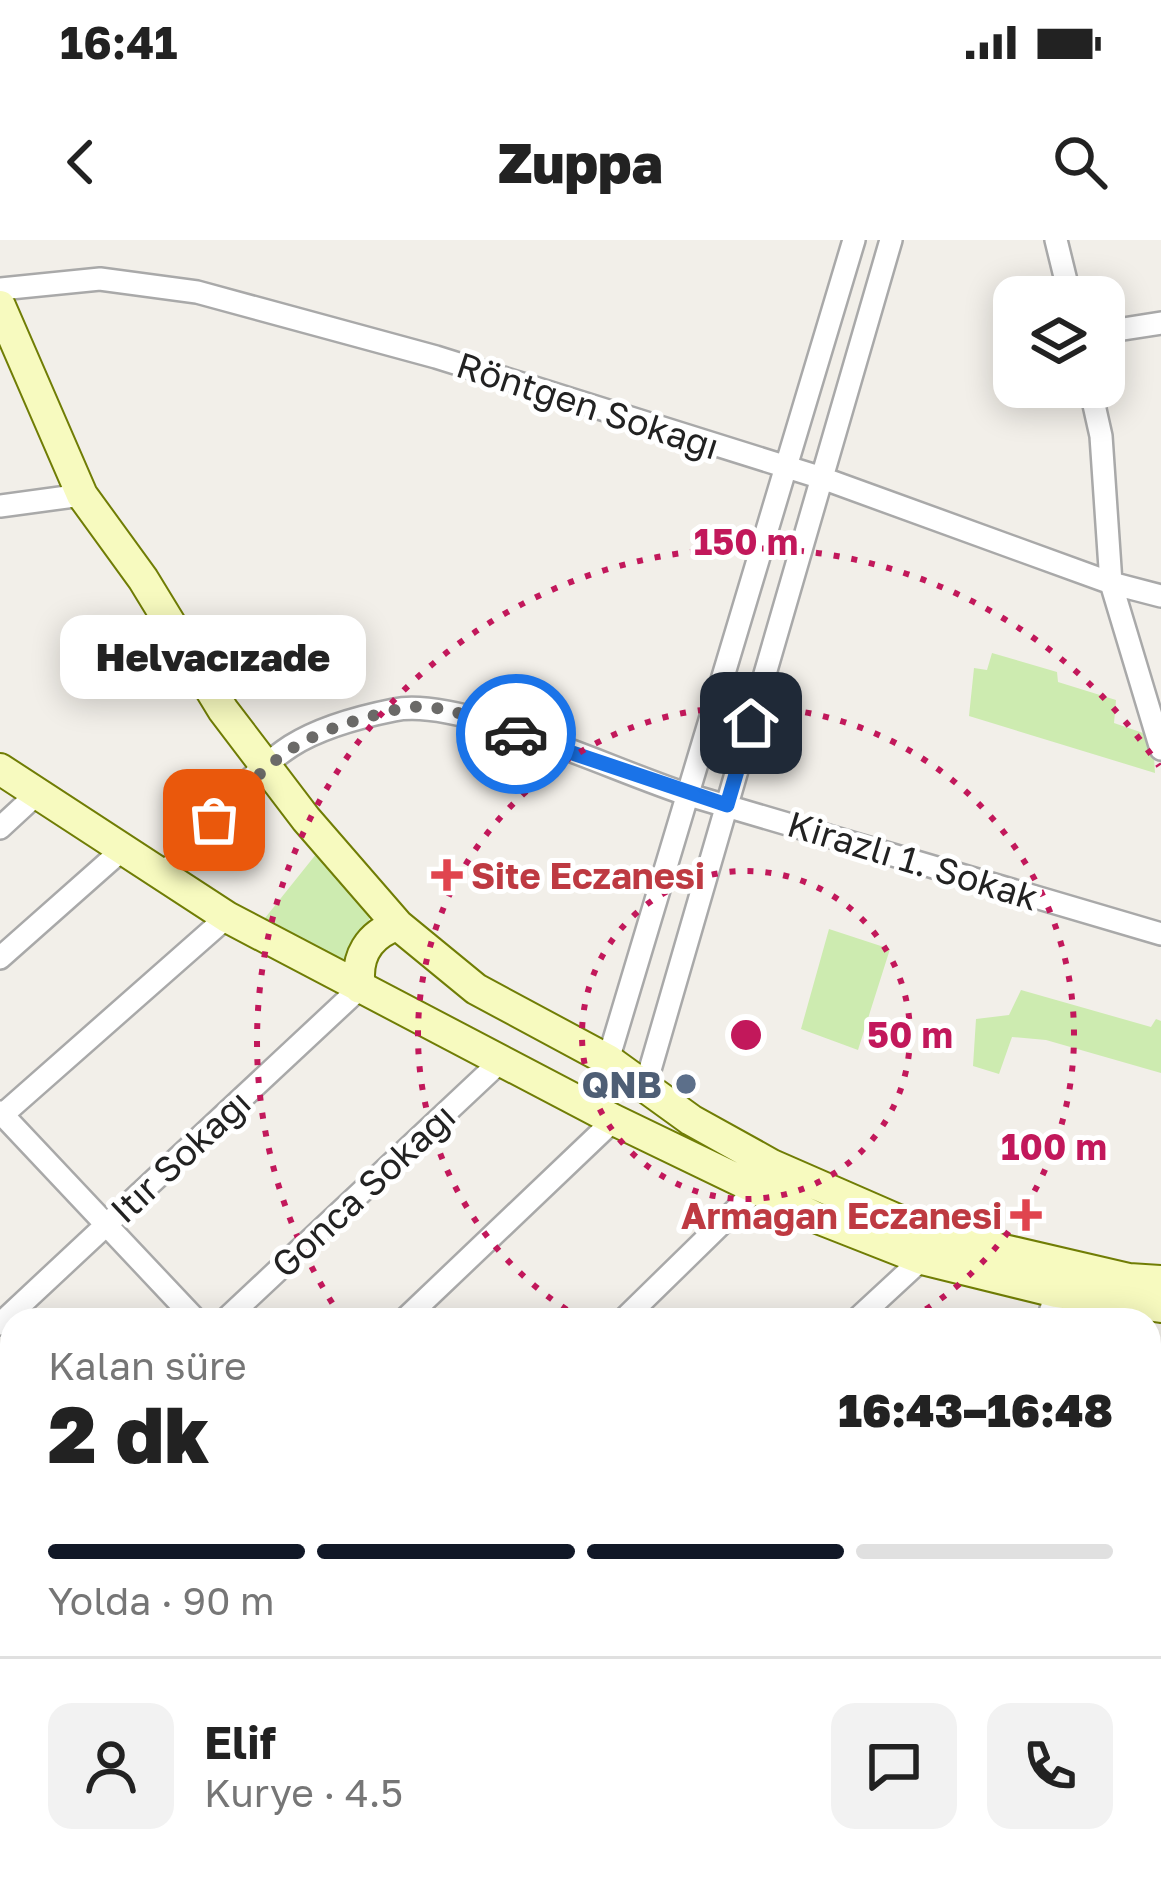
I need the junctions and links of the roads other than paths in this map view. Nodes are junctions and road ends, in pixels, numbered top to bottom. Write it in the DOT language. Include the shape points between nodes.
graph roads {
  1 [pos="854,240"];
  2 [pos="891,240"];
  3 [pos="1056,240"];
  4 [pos="1065,276"];
  5 [pos="0,289"];
  6 [pos="0,306"];
  7 [pos="1161,323"];
  8 [pos="1125,329"];
  9 [pos="1095,408"];
  10 [pos="786,467"];
  11 [pos="822,478"];
  12 [pos="82,495"];
  13 [pos="0,506"];
  14 [pos="1111,583"];
  15 [pos="1161,596"];
  16 [pos="1161,749"];
  17 [pos="265,766"];
  18 [pos="0,769"];
  19 [pos="39,792"];
  20 [pos="688,794"];
  21 [pos="727,805"];
  22 [pos="0,828"];
  23 [pos="122,850"];
  24 [pos="163,875"];
  25 [pos="227,917"];
  26 [pos="398,925"];
  27 [pos="1161,934"];
  28 [pos="0,958"];
  29 [pos="360,988"];
  30 [pos="608,1060"];
  31 [pos="501,1061"];
  32 [pos="645,1087"];
  33 [pos="1,1115"];
  34 [pos="614,1120"];
  35 [pos="757,1189"];
  36 [pos="106,1225"];
  37 [pos="925,1244"];
  38 [pos="1161,1281"];
  39 [pos="1052,1306"];
  40 [pos="1161,1307"];
  41 [pos="17,1308"];
  42 [pos="185,1308"];
  43 [pos="238,1308"];
  44 [pos="417,1308"];
  45 [pos="635,1308"];
  46 [pos="867,1308"];
  1 -- 10 [label="street"];
  2 -- 11 [label="street"];
  3 -- 4 [label="street"];
  5 -- 10 [label="street, Röntgen Sokağı" via="100,279 197,292"];
  6 -- 12 [label="main road"];
  7 -- 8 [label="street"];
  9 -- 14 [label="street"];
  10 -- 11 [label="street, Röntgen Sokağı"];
  10 -- 20 [label="street"];
  11 -- 14 [label="street, Röntgen Sokağı"];
  11 -- 21 [label="street"];
  12 -- 13 [label="street"];
  12 -- 17 [label="main road"];
  14 -- 15 [label="street, Röntgen Sokağı"];
  14 -- 16 [label="street"];
  17 -- 20 [label="street, Kirazlı 1. Sokak" via="323,729 427,706"];
  17 -- 24 [label="street, Kirazlı 1. Sokak"];
  17 -- 26 [label="main road"];
  18 -- 19 [label="main road"];
  19 -- 22 [label="street"];
  19 -- 23 [label="main road"];
  20 -- 21 [label="street, Kirazlı 1. Sokak"];
  20 -- 30 [label="street"];
  21 -- 27 [label="street, Kirazlı 1. Sokak"];
  21 -- 32 [label="street"];
  23 -- 24 [label="main road"];
  23 -- 28 [label="street"];
  24 -- 25 [label="main road"];
  25 -- 29 [label="main road"];
  25 -- 33 [label="street"];
  26 -- 29 [label="main road" via="371,940 357,971"];
  26 -- 30 [label="main road" via="476,989"];
  29 -- 31 [label="main road"];
  29 -- 36 [label="street, Itır Sokağı"];
  30 -- 32 [label="main road"];
  31 -- 34 [label="main road"];
  31 -- 43 [label="street, Gonca Sokağı"];
  32 -- 34 [label="main road"];
  32 -- 37 [label="main road" via="691,1120"];
  33 -- 36 [label="street"];
  34 -- 35 [label="main road"];
  34 -- 44 [label="street"];
  35 -- 37 [label="main road" via="815,1217"];
  35 -- 45 [label="street"];
  36 -- 41 [label="street, Itır Sokağı"];
  36 -- 42 [label="street"];
  37 -- 38 [label="main road"];
  37 -- 39 [label="main road"];
  37 -- 46 [label="street"];
  39 -- 40 [label="main road"];
}
